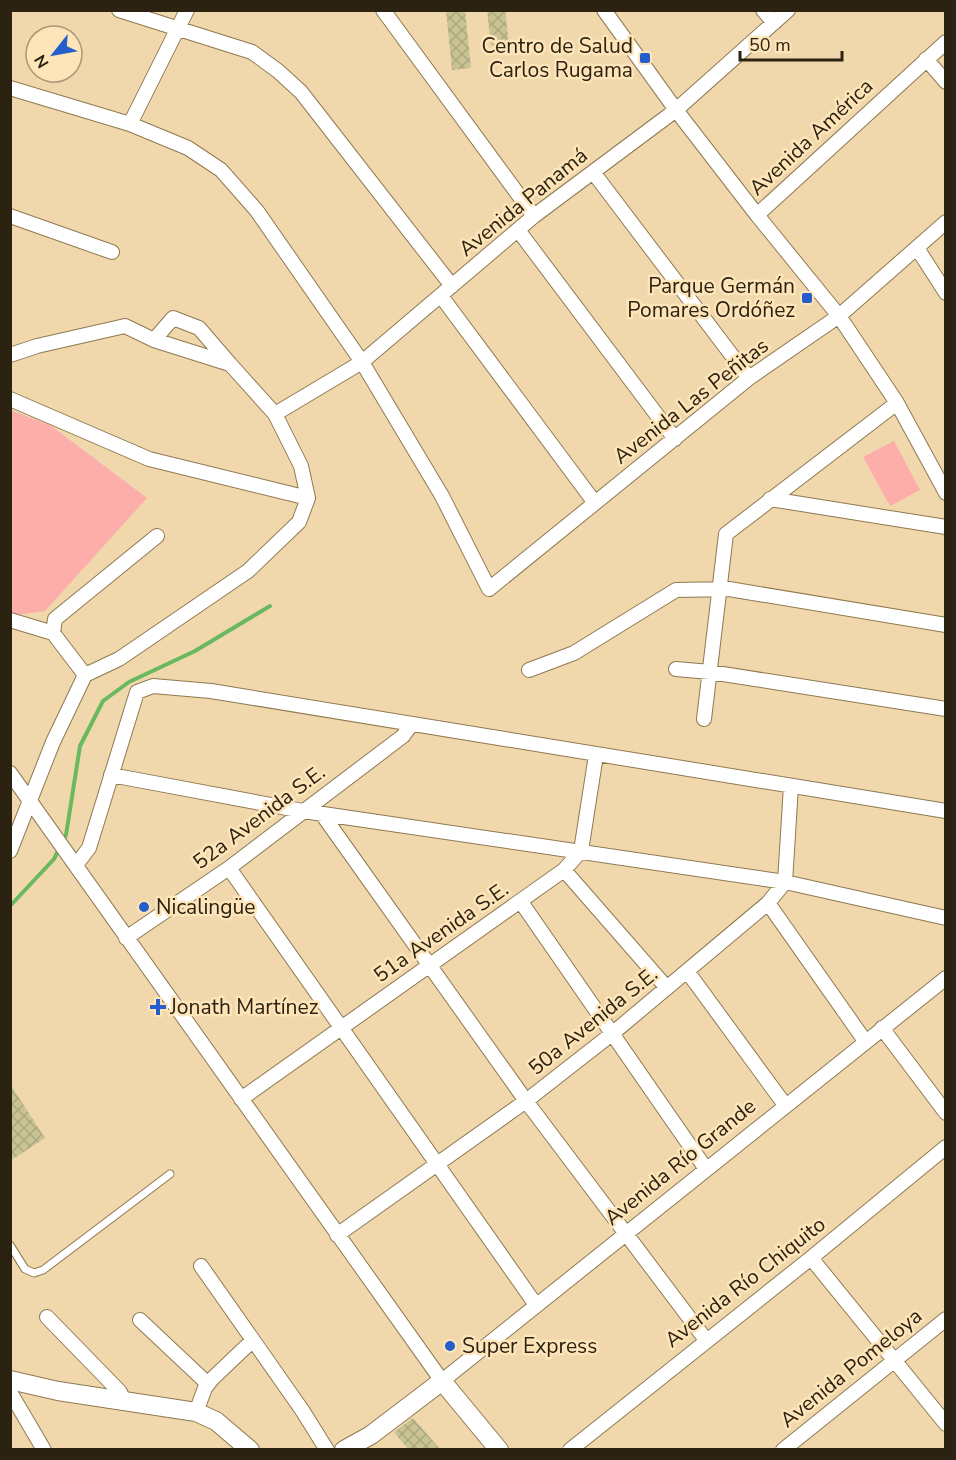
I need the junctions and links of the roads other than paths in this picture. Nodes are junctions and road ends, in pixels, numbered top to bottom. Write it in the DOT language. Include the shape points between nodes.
graph roads {
  1 [pos="119,10"];
  2 [pos="187,10"];
  3 [pos="383,10"];
  4 [pos="604,10"];
  5 [pos="763,10"];
  6 [pos="788,10"];
  7 [pos="774,23"];
  8 [pos="180,28"];
  9 [pos="945,42"];
  10 [pos="926,59"];
  11 [pos="945,82"];
  12 [pos="10,88"];
  13 [pos="676,110"];
  14 [pos="130,124"];
  15 [pos="592,172"];
  16 [pos="757,215"];
  17 [pos="10,216"];
  18 [pos="534,216"];
  19 [pos="945,222"];
  20 [pos="518,230"];
  21 [pos="917,248"];
  22 [pos="112,252"];
  23 [pos="452,286"];
  24 [pos="945,293"];
  25 [pos="441,296"];
  26 [pos="839,316"];
  27 [pos="154,340"];
  28 [pos="10,355"];
  29 [pos="362,362"];
  30 [pos="230,364"];
  31 [pos="749,378"];
  32 [pos="10,399"];
  33 [pos="897,403"];
  34 [pos="275,414"];
  35 [pos="675,439"];
  36 [pos="945,493"];
  37 [pos="308,498"];
  38 [pos="770,499"];
  39 [pos="595,503"];
  40 [pos="945,527"];
  41 [pos="158,536"];
  42 [pos="719,589"];
  43 [pos="10,620"];
  44 [pos="945,626"];
  45 [pos="53,633"];
  46 [pos="676,669"];
  47 [pos="529,670"];
  48 [pos="710,672"];
  49 [pos="85,675"];
  50 [pos="945,709"];
  51 [pos="704,718"];
  52 [pos="411,725"];
  53 [pos="596,755"];
  54 [pos="10,773"];
  55 [pos="111,775"];
  56 [pos="791,786"];
  57 [pos="31,802"];
  58 [pos="303,811"];
  59 [pos="945,811"];
  60 [pos="322,814"];
  61 [pos="10,851"];
  62 [pos="581,851"];
  63 [pos="76,865"];
  64 [pos="229,867"];
  65 [pos="564,870"];
  66 [pos="785,882"];
  67 [pos="521,902"];
  68 [pos="768,903"];
  69 [pos="945,918"];
  70 [pos="126,938"];
  71 [pos="429,966"];
  72 [pos="687,971"];
  73 [pos="945,978"];
  74 [pos="667,988"];
  75 [pos="882,1028"];
  76 [pos="342,1029"];
  77 [pos="613,1033"];
  78 [pos="865,1041"];
  79 [pos="241,1099"];
  80 [pos="526,1101"];
  81 [pos="785,1105"];
  82 [pos="945,1113"];
  83 [pos="945,1147"];
  84 [pos="437,1163"];
  85 [pos="706,1169"];
  86 [pos="170,1174"];
  87 [pos="624,1233"];
  88 [pos="337,1234"];
  89 [pos="10,1245"];
  90 [pos="811,1258"];
  91 [pos="201,1266"];
  92 [pos="536,1305"];
  93 [pos="47,1317"];
  94 [pos="945,1318"];
  95 [pos="140,1320"];
  96 [pos="253,1340"];
  97 [pos="706,1340"];
  98 [pos="893,1360"];
  99 [pos="10,1380"];
  100 [pos="442,1381"];
  101 [pos="208,1384"];
  102 [pos="10,1392"];
  103 [pos="124,1401"];
  104 [pos="196,1412"];
  105 [pos="945,1424"];
  106 [pos="44,1449"];
  107 [pos="250,1449"];
  108 [pos="327,1449"];
  109 [pos="344,1449"];
  110 [pos="500,1449"];
  111 [pos="570,1449"];
  112 [pos="783,1449"];
  1 -- 8 [label="street"];
  2 -- 8 [label="street"];
  3 -- 18 [label="street"];
  4 -- 13 [label="street"];
  5 -- 7 [label="street"];
  6 -- 7 [label="street, Avenida Panamá"];
  7 -- 13 [label="street, Avenida Panamá"];
  8 -- 14 [label="street"];
  8 -- 23 [label="street" via="252,52 301,92"];
  9 -- 10 [label="street, Avenida América"];
  10 -- 11 [label="street"];
  10 -- 16 [label="street, Avenida América"];
  12 -- 14 [label="street"];
  13 -- 15 [label="street, Avenida Panamá"];
  13 -- 16 [label="street"];
  14 -- 29 [label="street" via="188,148 221,170 257,211"];
  15 -- 18 [label="street, Avenida Panamá"];
  15 -- 31 [label="street"];
  16 -- 26 [label="street"];
  17 -- 22 [label="street"];
  18 -- 20 [label="street, Avenida Panamá"];
  19 -- 21 [label="street, Avenida Las Peñitas"];
  20 -- 23 [label="street, Avenida Panamá"];
  20 -- 35 [label="street"];
  21 -- 24 [label="street"];
  21 -- 26 [label="street, Avenida Las Peñitas"];
  23 -- 25 [label="street, Avenida Panamá"];
  25 -- 29 [label="street, Avenida Panamá"];
  25 -- 39 [label="street"];
  26 -- 31 [label="street, Avenida Las Peñitas"];
  26 -- 33 [label="street"];
  27 -- 28 [label="street" via="125,326"];
  27 -- 30 [label="street"];
  27 -- 30 [label="street" via="173,318 199,328"];
  29 -- 34 [label="street, Avenida Panamá"];
  29 -- 39 [label="street, Avenida Las Peñitas" via="442,496 489,589"];
  30 -- 34 [label="street"];
  31 -- 35 [label="street, Avenida Las Peñitas"];
  32 -- 37 [label="street" via="148,459"];
  33 -- 36 [label="street"];
  33 -- 38 [label="street"];
  34 -- 37 [label="street" via="301,466"];
  35 -- 39 [label="street, Avenida Las Peñitas"];
  37 -- 49 [label="street" via="299,522 248,571 119,660"];
  38 -- 40 [label="street"];
  38 -- 42 [label="street" via="726,534"];
  41 -- 45 [label="street" via="55,619"];
  42 -- 44 [label="street"];
  42 -- 47 [label="street" via="676,590 574,653"];
  42 -- 48 [label="street"];
  43 -- 45 [label="street"];
  45 -- 49 [label="street"];
  46 -- 48 [label="street"];
  48 -- 50 [label="street"];
  48 -- 51 [label="street"];
  49 -- 57 [label="street" via="53,742"];
  52 -- 53 [label="street"];
  52 -- 55 [label="street" via="211,691 153,686 137,692"];
  52 -- 58 [label="street, 52a Avenida S.E." via="403,736"];
  53 -- 56 [label="street"];
  53 -- 62 [label="street"];
  54 -- 57 [label="street"];
  55 -- 58 [label="street"];
  55 -- 63 [label="street" via="89,848"];
  56 -- 59 [label="street"];
  56 -- 66 [label="street"];
  57 -- 61 [label="street"];
  57 -- 63 [label="street"];
  58 -- 60 [label="street"];
  58 -- 64 [label="street, 52a Avenida S.E."];
  60 -- 62 [label="street"];
  60 -- 71 [label="street"];
  62 -- 65 [label="street, 51a Avenida S.E."];
  62 -- 66 [label="street"];
  63 -- 70 [label="street"];
  64 -- 70 [label="street, 52a Avenida S.E."];
  64 -- 76 [label="street"];
  65 -- 67 [label="street, 51a Avenida S.E."];
  65 -- 74 [label="street"];
  66 -- 68 [label="street, 50a Avenida S.E."];
  66 -- 69 [label="street"];
  67 -- 71 [label="street, 51a Avenida S.E."];
  67 -- 77 [label="street"];
  68 -- 72 [label="street, 50a Avenida S.E."];
  68 -- 78 [label="street"];
  70 -- 79 [label="street"];
  71 -- 76 [label="street, 51a Avenida S.E."];
  71 -- 80 [label="street"];
  72 -- 74 [label="street, 50a Avenida S.E."];
  72 -- 81 [label="street"];
  73 -- 75 [label="street, Avenida Río Grande"];
  74 -- 77 [label="street, 50a Avenida S.E."];
  75 -- 78 [label="street, Avenida Río Grande"];
  75 -- 82 [label="street"];
  76 -- 79 [label="street, 51a Avenida S.E."];
  76 -- 84 [label="street"];
  77 -- 80 [label="street, 50a Avenida S.E."];
  77 -- 85 [label="street"];
  78 -- 81 [label="street, Avenida Río Grande"];
  79 -- 88 [label="street"];
  80 -- 84 [label="street, 50a Avenida S.E."];
  80 -- 87 [label="street"];
  81 -- 85 [label="street, Avenida Río Grande"];
  83 -- 90 [label="street, Avenida Río Chiquito"];
  84 -- 88 [label="street, 50a Avenida S.E."];
  84 -- 92 [label="street"];
  85 -- 87 [label="street, Avenida Río Grande"];
  86 -- 89 [label="lane" via="43,1270 34,1273 25,1269"];
  87 -- 92 [label="street, Avenida Río Grande"];
  87 -- 97 [label="street"];
  88 -- 100 [label="street"];
  90 -- 97 [label="street, Avenida Río Chiquito"];
  90 -- 98 [label="street"];
  91 -- 96 [label="street"];
  92 -- 100 [label="street, Avenida Río Grande"];
  93 -- 103 [label="street" via="120,1392"];
  94 -- 98 [label="street, Avenida Pomeloya"];
  95 -- 101 [label="street"];
  96 -- 101 [label="street"];
  96 -- 108 [label="street"];
  97 -- 111 [label="street, Avenida Río Chiquito"];
  98 -- 105 [label="street"];
  98 -- 112 [label="street, Avenida Pomeloya"];
  99 -- 103 [label="street"];
  100 -- 109 [label="street" via="371,1435"];
  100 -- 110 [label="street"];
  101 -- 104 [label="street"];
  102 -- 106 [label="street"];
  103 -- 104 [label="street"];
  104 -- 107 [label="street" via="216,1421"];
}
